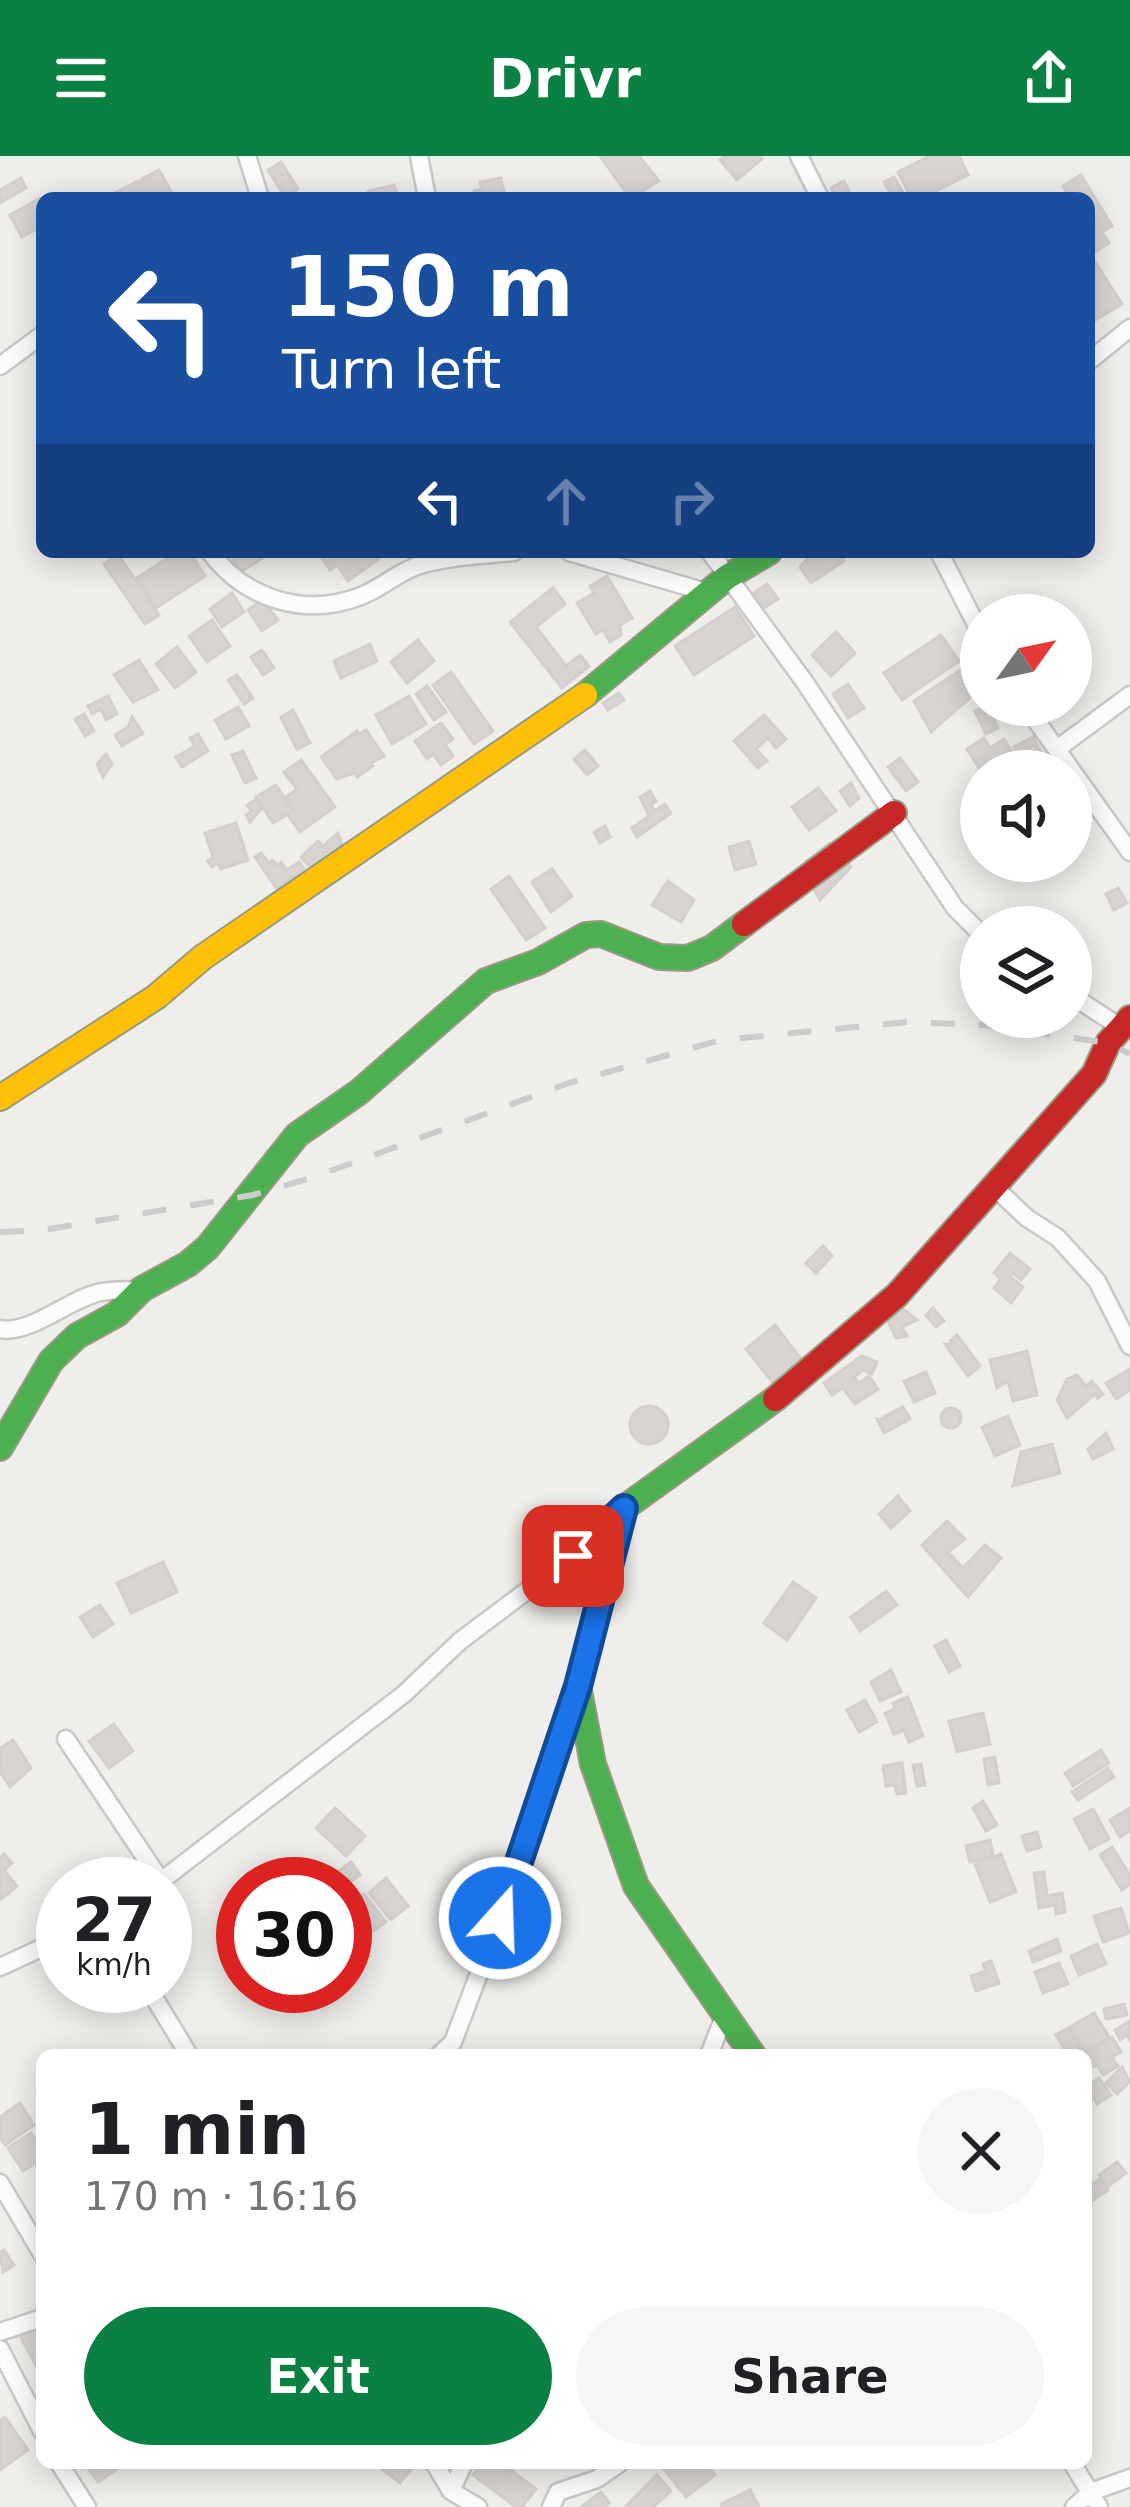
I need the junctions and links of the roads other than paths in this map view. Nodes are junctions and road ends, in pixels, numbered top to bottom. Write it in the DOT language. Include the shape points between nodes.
graph roads {
  1 [pos="247,156"];
  2 [pos="419,156"];
  3 [pos="803,157"];
  4 [pos="258,192"];
  5 [pos="426,192"];
  6 [pos="818,192"];
  7 [pos="1130,328"];
  8 [pos="36,339"];
  9 [pos="1095,356"];
  10 [pos="0,366"];
  11 [pos="215,558"];
  12 [pos="427,558"];
  13 [pos="596,558"];
  14 [pos="711,558"];
  15 [pos="760,558"];
  16 [pos="942,558"];
  17 [pos="718,585"];
  18 [pos="961,594"];
  19 [pos="1130,695"];
  20 [pos="1041,726"];
  21 [pos="1058,749"];
  22 [pos="894,813"];
  23 [pos="1130,852"];
  24 [pos="960,913"];
  25 [pos="1092,1006"];
  26 [pos="1125,1023"];
  27 [pos="0,1098"];
  28 [pos="992,1185"];
  29 [pos="142,1289"];
  30 [pos="0,1329"];
  31 [pos="1130,1346"];
  32 [pos="0,1448"];
  33 [pos="624,1508"];
  34 [pos="578,1686"];
  35 [pos="66,1739"];
  36 [pos="142,1857"];
  37 [pos="192,1858"];
  38 [pos="36,1950"];
  39 [pos="0,1967"];
  40 [pos="163,2013"];
  41 [pos="724,2017"];
  42 [pos="185,2049"];
  43 [pos="445,2049"];
  44 [pos="711,2049"];
  45 [pos="749,2049"];
  46 [pos="0,2183"];
  47 [pos="36,2244"];
  48 [pos="36,2320"];
  49 [pos="0,2332"];
  50 [pos="0,2349"];
  51 [pos="36,2419"];
  52 [pos="63,2469"];
  53 [pos="438,2469"];
  54 [pos="461,2469"];
  55 [pos="611,2469"];
  56 [pos="1076,2469"];
  57 [pos="1130,2478"];
  58 [pos="451,2491"];
  59 [pos="1095,2500"];
  60 [pos="87,2507"];
  61 [pos="478,2507"];
  62 [pos="551,2507"];
  63 [pos="1074,2507"];
  1 -- 4 [label="street"];
  2 -- 5 [label="street"];
  3 -- 6 [label="street"];
  7 -- 9 [label="street"];
  8 -- 10 [label="street"];
  11 -- 12 [label="street" via="237,583 292,604 364,595"];
  13 -- 17 [label="street"];
  14 -- 17 [label="street"];
  15 -- 17 [label="street"];
  16 -- 18 [label="street"];
  17 -- 22 [label="street"];
  17 -- 27 [label="street" via="569,708"];
  19 -- 21 [label="street"];
  20 -- 21 [label="street"];
  21 -- 23 [label="street"];
  22 -- 24 [label="street"];
  22 -- 29 [label="street" via="688,958 586,935 485,981 298,1135 198,1255"];
  25 -- 26 [label="street"];
  26 -- 28 [label="street" via="1094,1074"];
  28 -- 31 [label="street" via="1096,1281"];
  28 -- 33 [label="street" via="880,1310 748,1423"];
  29 -- 30 [label="street" via="99,1292"];
  29 -- 32 [label="street" via="51,1361"];
  33 -- 34 [label="street"];
  33 -- 37 [label="street" via="404,1694"];
  34 -- 41 [label="street" via="593,1764 636,1886"];
  34 -- 43 [label="street" via="516,1876"];
  35 -- 36 [label="street"];
  38 -- 39 [label="street"];
  40 -- 42 [label="street"];
  41 -- 44 [label="street"];
  41 -- 45 [label="street"];
  46 -- 47 [label="street"];
  48 -- 49 [label="street"];
  50 -- 51 [label="street"];
  52 -- 60 [label="street"];
  53 -- 58 [label="street"];
  54 -- 58 [label="street"];
  55 -- 62 [label="street" via="557,2492"];
  56 -- 59 [label="street"];
  57 -- 59 [label="street"];
  58 -- 61 [label="street"];
  59 -- 63 [label="street"];
}
